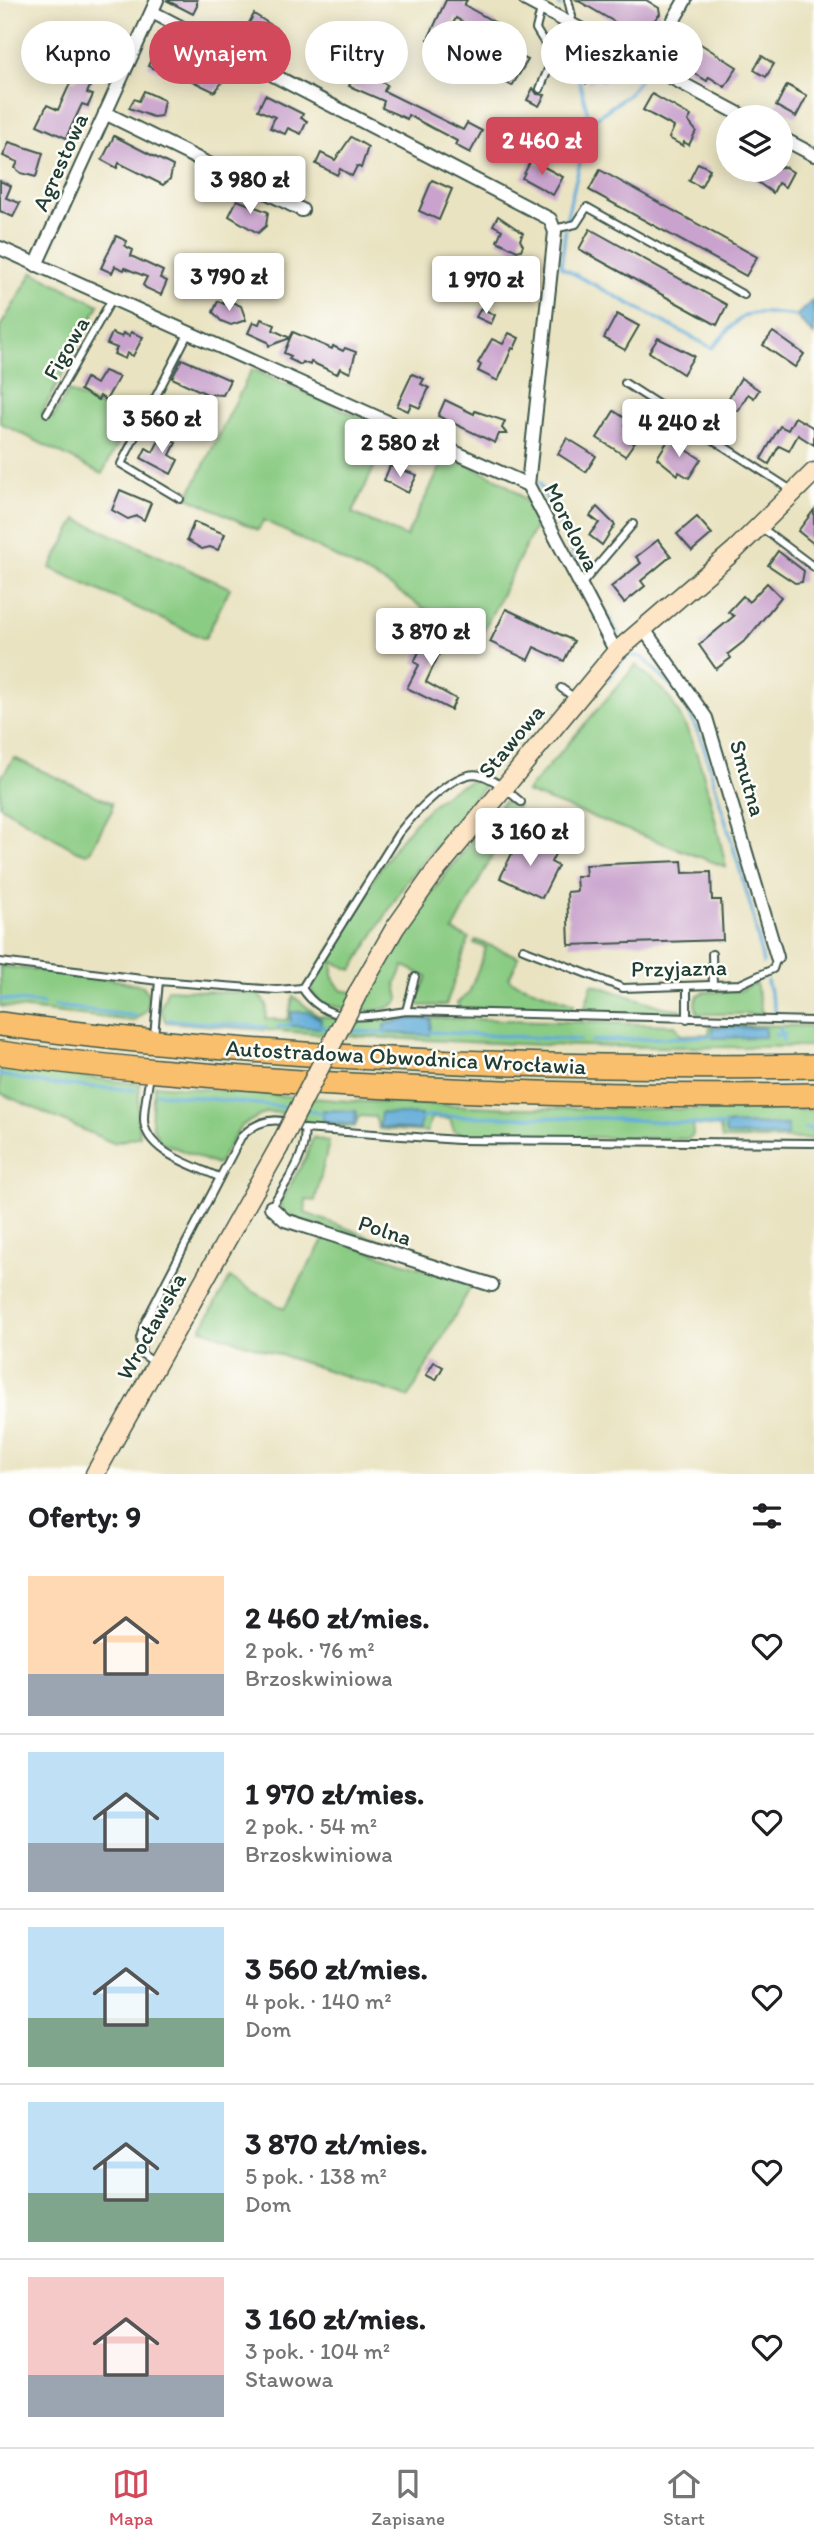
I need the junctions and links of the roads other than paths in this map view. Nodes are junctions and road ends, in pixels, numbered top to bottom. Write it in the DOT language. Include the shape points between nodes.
graph roads {
  1 [pos="526,0"];
  2 [pos="568,0"];
  3 [pos="685,0"];
  4 [pos="155,6"];
  5 [pos="541,9"];
  6 [pos="565,21"];
  7 [pos="570,21"];
  8 [pos="673,21"];
  9 [pos="685,84"];
  10 [pos="540,89"];
  11 [pos="723,105"];
  12 [pos="105,113"];
  13 [pos="793,144"];
  14 [pos="814,155"];
  15 [pos="302,210"];
  16 [pos="554,229"];
  17 [pos="0,248"];
  18 [pos="36,265"];
  19 [pos="744,295"];
  20 [pos="112,299"];
  21 [pos="189,332"];
  22 [pos="625,383"];
  23 [pos="47,413"];
  24 [pos="814,472"];
  25 [pos="528,485"];
  26 [pos="795,492"];
  27 [pos="180,499"];
  28 [pos="633,524"];
  29 [pos="760,527"];
  30 [pos="814,567"];
  31 [pos="581,585"];
  32 [pos="643,628"];
  33 [pos="616,652"];
  34 [pos="561,688"];
  35 [pos="577,699"];
  36 [pos="503,788"];
  37 [pos="521,802"];
  38 [pos="523,949"];
  39 [pos="712,954"];
  40 [pos="777,957"];
  41 [pos="0,962"];
  42 [pos="415,977"];
  43 [pos="159,981"];
  44 [pos="713,985"];
  45 [pos="687,986"];
  46 [pos="302,988"];
  47 [pos="406,1011"];
  48 [pos="687,1019"];
  49 [pos="814,1021"];
  50 [pos="0,1024"];
  51 [pos="153,1042"];
  52 [pos="0,1053"];
  53 [pos="814,1066"];
  54 [pos="150,1070"];
  55 [pos="814,1095"];
  56 [pos="304,1129"];
  57 [pos="814,1143"];
  58 [pos="219,1178"];
  59 [pos="248,1202"];
  60 [pos="271,1207"];
  61 [pos="492,1285"];
  62 [pos="158,1364"];
  63 [pos="95,1474"];
  1 -- 5 [label="street"];
  2 -- 7 [label="lane"];
  3 -- 8 [label="street"];
  4 -- 12 [label="street, Agrestowa"];
  4 -- 16 [label="street" via="544,215"];
  5 -- 6 [label="street"];
  5 -- 10 [label="lane" via="536,29 553,57"];
  9 -- 11 [label="street"];
  12 -- 15 [label="street"];
  12 -- 18 [label="street, Agrestowa"];
  13 -- 14 [label="street"];
  16 -- 19 [label="lane" via="576,224 587,207"];
  16 -- 25 [label="street"];
  17 -- 18 [label="street, Morelowa"];
  18 -- 20 [label="street, Morelowa"];
  20 -- 21 [label="street, Morelowa"];
  20 -- 23 [label="lane, Figowa"];
  21 -- 25 [label="street, Morelowa"];
  21 -- 27 [label="lane" via="121,464"];
  22 -- 26 [label="lane"];
  24 -- 26 [label="street, Stawowa"];
  25 -- 31 [label="street, Morelowa"];
  26 -- 29 [label="street, Stawowa"];
  28 -- 31 [label="lane"];
  29 -- 30 [label="lane"];
  29 -- 32 [label="street, Stawowa"];
  31 -- 33 [label="street, Morelowa"];
  32 -- 33 [label="street, Stawowa"];
  32 -- 40 [label="street, Smutna" via="706,718"];
  33 -- 35 [label="street, Stawowa"];
  34 -- 35 [label="lane"];
  35 -- 36 [label="street, Stawowa"];
  36 -- 37 [label="lane"];
  36 -- 46 [label="lane" via="480,775 466,775 450,783 410,819"];
  36 -- 59 [label="street, Stawowa, bridge" via="418,894 360,989"];
  38 -- 45 [label="lane, Przyjazna" via="623,988"];
  39 -- 44 [label="lane"];
  40 -- 44 [label="lane, Przyjazna" via="773,969 740,984"];
  41 -- 43 [label="lane"];
  42 -- 47 [label="lane"];
  43 -- 46 [label="lane"];
  43 -- 51 [label="lane"];
  44 -- 45 [label="lane, Przyjazna"];
  45 -- 48 [label="lane"];
  46 -- 47 [label="lane" via="312,1004 329,1013 365,1016"];
  47 -- 48 [label="lane"];
  48 -- 49 [label="lane"];
  50 -- 51 [label="highway, Autostradowa Obwodnica Wrocławia"];
  51 -- 53 [label="highway, Autostradowa Obwodnica Wrocławia" via="415,1061 663,1068"];
  52 -- 54 [label="highway, Autostradowa Obwodnica Wrocławia"];
  54 -- 55 [label="highway, Autostradowa Obwodnica Wrocławia" via="399,1088"];
  54 -- 58 [label="lane" via="144,1122 151,1138 159,1148"];
  56 -- 57 [label="lane" via="458,1140"];
  56 -- 58 [label="lane" via="284,1121 256,1123 241,1137"];
  56 -- 60 [label="lane" via="301,1154"];
  58 -- 62 [label="lane" via="140,1338 142,1354"];
  59 -- 62 [label="street, Wrocławska"];
  60 -- 61 [label="street, Polna" via="285,1220"];
  62 -- 63 [label="street, Wrocławska"];
}
